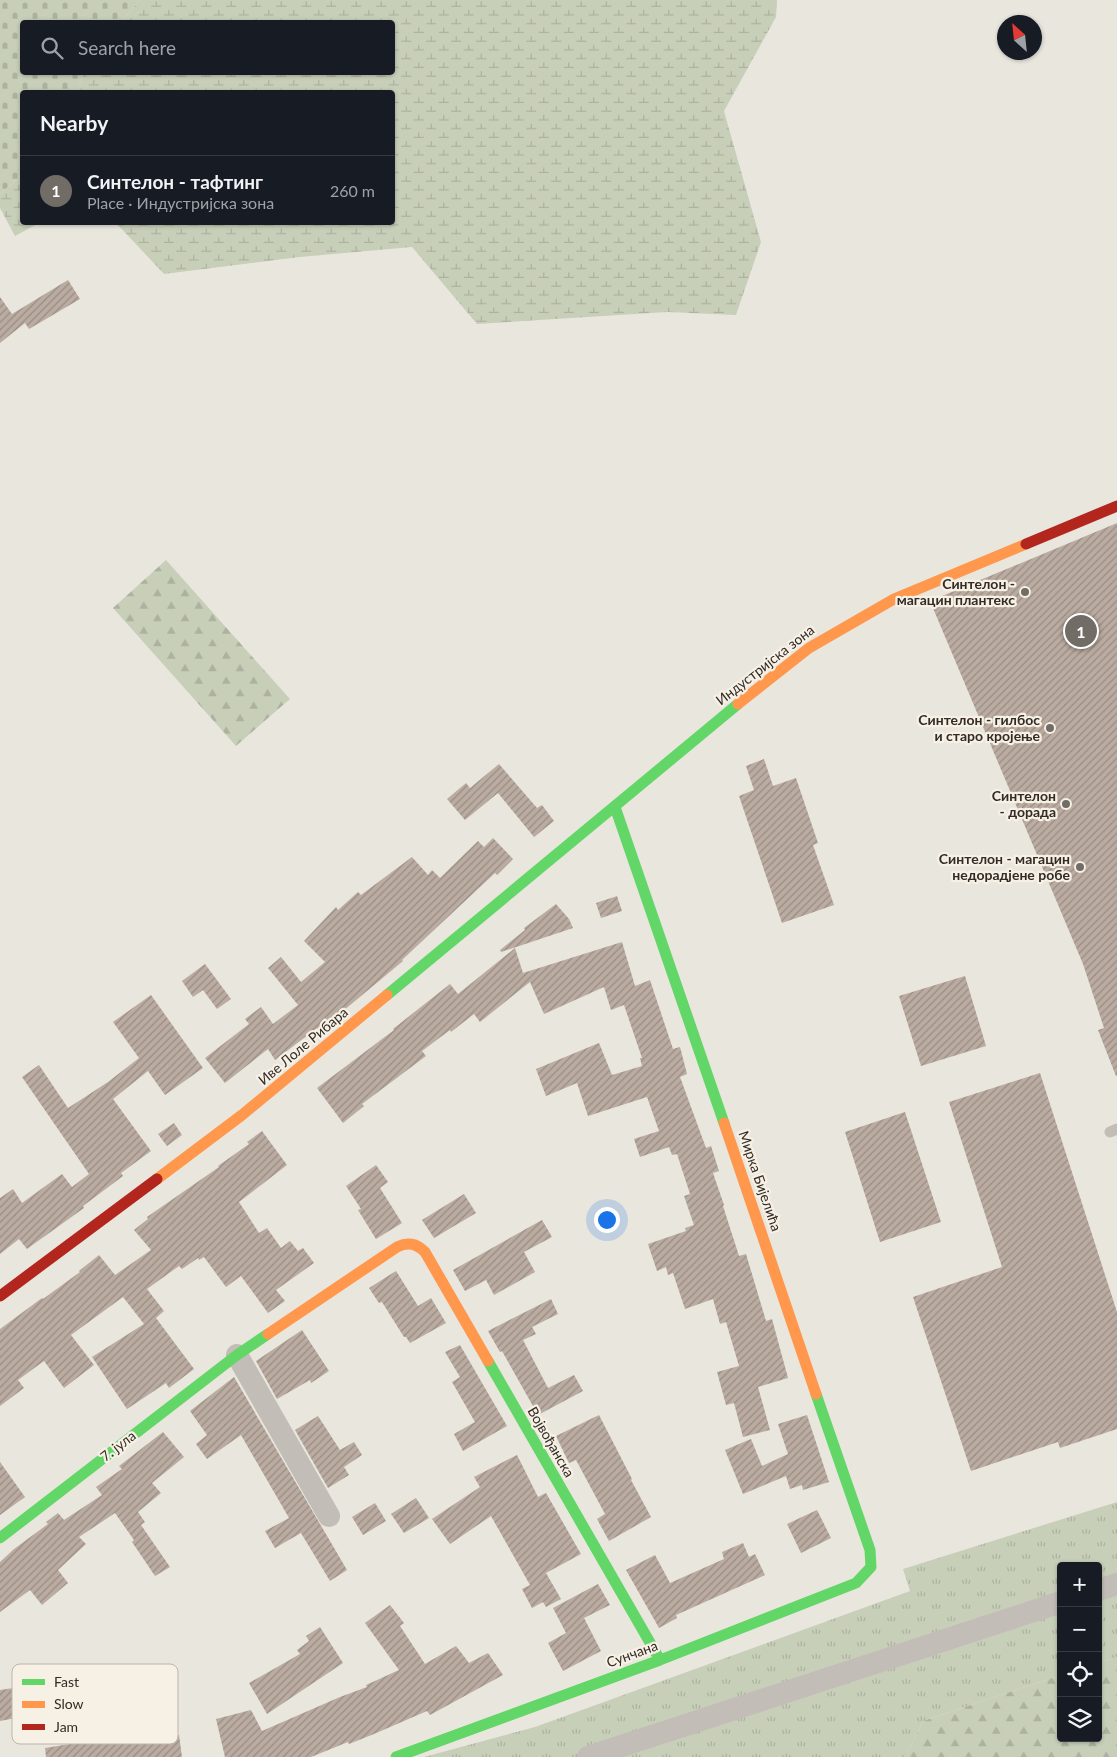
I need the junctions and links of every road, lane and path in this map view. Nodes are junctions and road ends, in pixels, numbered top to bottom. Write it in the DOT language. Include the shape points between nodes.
graph roads {
  1 [pos="1117,506"];
  2 [pos="615,807"];
  3 [pos="413,1243"];
  4 [pos="0,1296"];
  5 [pos="237,1355"];
  6 [pos="329,1516"];
  7 [pos="0,1538"];
  8 [pos="871,1567"];
  9 [pos="1117,1584"];
  10 [pos="1102,1589"];
  11 [pos="1057,1603"];
  12 [pos="660,1660"];
  13 [pos="396,1757"];
  14 [pos="588,1757"];
  1 -- 2 [label="street, Индустријска зона" via="894,599 833,633 774,674"];
  2 -- 4 [label="street, Иве Лоле Рибара" via="242,1115"];
  2 -- 8 [label="street, Мирка Бијелића" via="870,1550"];
  3 -- 5 [label="street, 7. јула" via="397,1246"];
  3 -- 12 [label="street, Војвођанска" via="425,1252"];
  5 -- 6 [label="street"];
  5 -- 7 [label="street, 7. јула"];
  8 -- 12 [label="street, Сунчана" via="856,1583"];
  9 -- 10 [label="street"];
  11 -- 14 [label="street"];
  12 -- 13 [label="street, Сунчана"];
}
